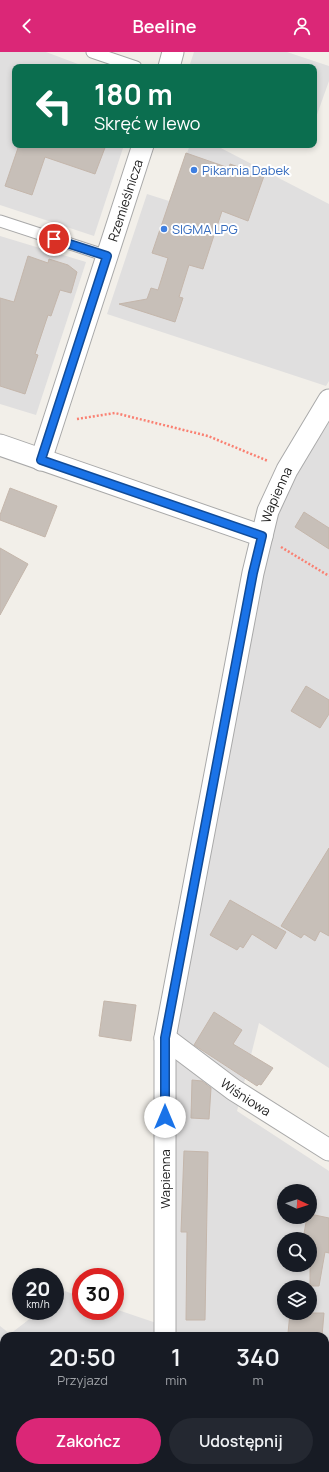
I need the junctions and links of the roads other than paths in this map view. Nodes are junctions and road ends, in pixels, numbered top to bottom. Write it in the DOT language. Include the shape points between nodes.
graph roads {
  1 [pos="92,52"];
  2 [pos="173,52"];
  3 [pos="127,64"];
  4 [pos="169,64"];
  5 [pos="142,148"];
  6 [pos="0,221"];
  7 [pos="107,256"];
  8 [pos="329,400"];
  9 [pos="0,445"];
  10 [pos="41,460"];
  11 [pos="262,536"];
  12 [pos="165,1038"];
  13 [pos="329,1150"];
  14 [pos="165,1332"];
  1 -- 3 [label="lane"];
  2 -- 4 [label="street"];
  5 -- 7 [label="street, Rzemieślnicza"];
  6 -- 7 [label="lane, Rzemieślnicza"];
  7 -- 10 [label="street, Rzemieślnicza"];
  8 -- 11 [label="street, Wapienna" via="287,470 268,511"];
  9 -- 10 [label="street"];
  10 -- 11 [label="street"];
  11 -- 12 [label="street, Wapienna"];
  12 -- 13 [label="street, Wiśniowa" via="234,1090"];
  12 -- 14 [label="street, Wapienna"];
}
